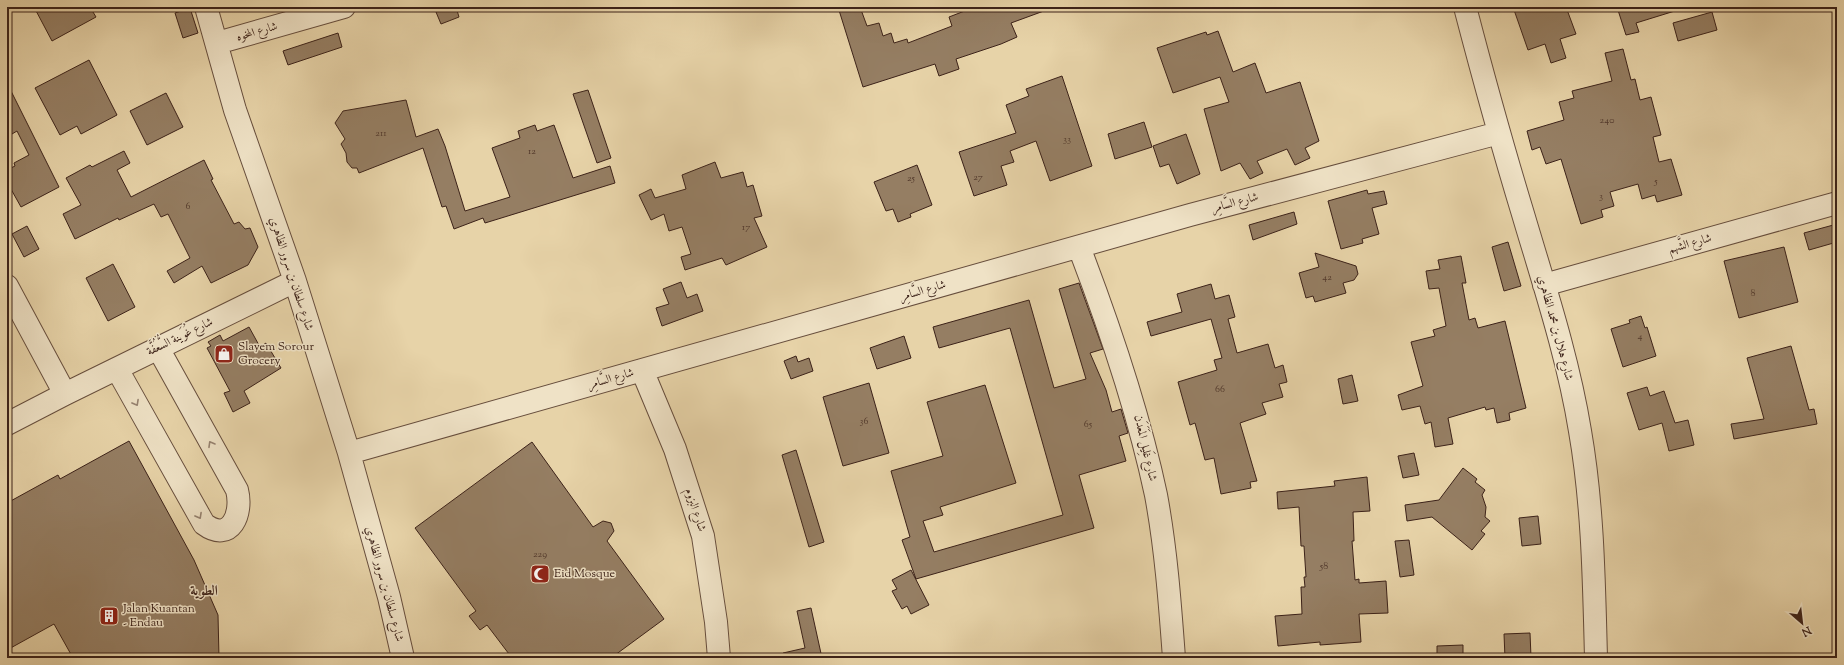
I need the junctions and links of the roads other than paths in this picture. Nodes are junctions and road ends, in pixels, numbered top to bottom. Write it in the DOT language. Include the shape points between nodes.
graph roads {
  1 [pos="206,7"];
  2 [pos="344,7"];
  3 [pos="1465,7"];
  4 [pos="216,43"];
  5 [pos="1498,133"];
  6 [pos="1837,203"];
  7 [pos="1079,247"];
  8 [pos="295,281"];
  9 [pos="1544,285"];
  10 [pos="7,286"];
  11 [pos="158,348"];
  12 [pos="117,369"];
  13 [pos="642,370"];
  14 [pos="65,394"];
  15 [pos="7,424"];
  16 [pos="349,453"];
  17 [pos="403,658"];
  18 [pos="719,658"];
  19 [pos="1174,658"];
  20 [pos="1596,658"];
  1 -- 4 [label="street, شارع سلطان بن سرور الظاهري"];
  2 -- 4 [label="street, شارع المخوه"];
  3 -- 5 [label="street, شارع هلال بن محمد الظاهري"];
  4 -- 8 [label="street, شارع سلطان بن سرور الظاهري" via="235,110"];
  5 -- 7 [label="street, شارع السَّامِر"];
  5 -- 9 [label="street, شارع هلال بن محمد الظاهري"];
  6 -- 9 [label="street, شارع الشَّهم"];
  7 -- 13 [label="street, شارع السَّامِر"];
  7 -- 19 [label="street, شارع غَلِيل المَعَدَن" via="1113,336 1141,430 1156,496 1168,579"];
  8 -- 11 [label="street, شارع غُوَينة السُّعُفَّة"];
  8 -- 16 [label="street, شارع سلطان بن سرور الظاهري"];
  9 -- 20 [label="street, شارع هلال بن محمد الظاهري" via="1570,380 1588,479"];
  10 -- 14 [label="street"];
  11 -- 12 [label="street, شارع غُوَينة السُّعُفَّة"];
  12 -- 11 [label="street, one-way" via="204,524 217,530 231,526 236,520 239,504 237,490"];
  12 -- 14 [label="street, شارع غُوَينة السُّعُفَّة"];
  13 -- 16 [label="street, شارع السَّامِر"];
  13 -- 18 [label="street, شارع البزوم" via="675,448 703,536"];
  14 -- 15 [label="street, شارع غُوَينة السُّعُفَّة"];
  16 -- 17 [label="street, شارع سلطان بن سرور الظاهري" via="389,597"];
}
